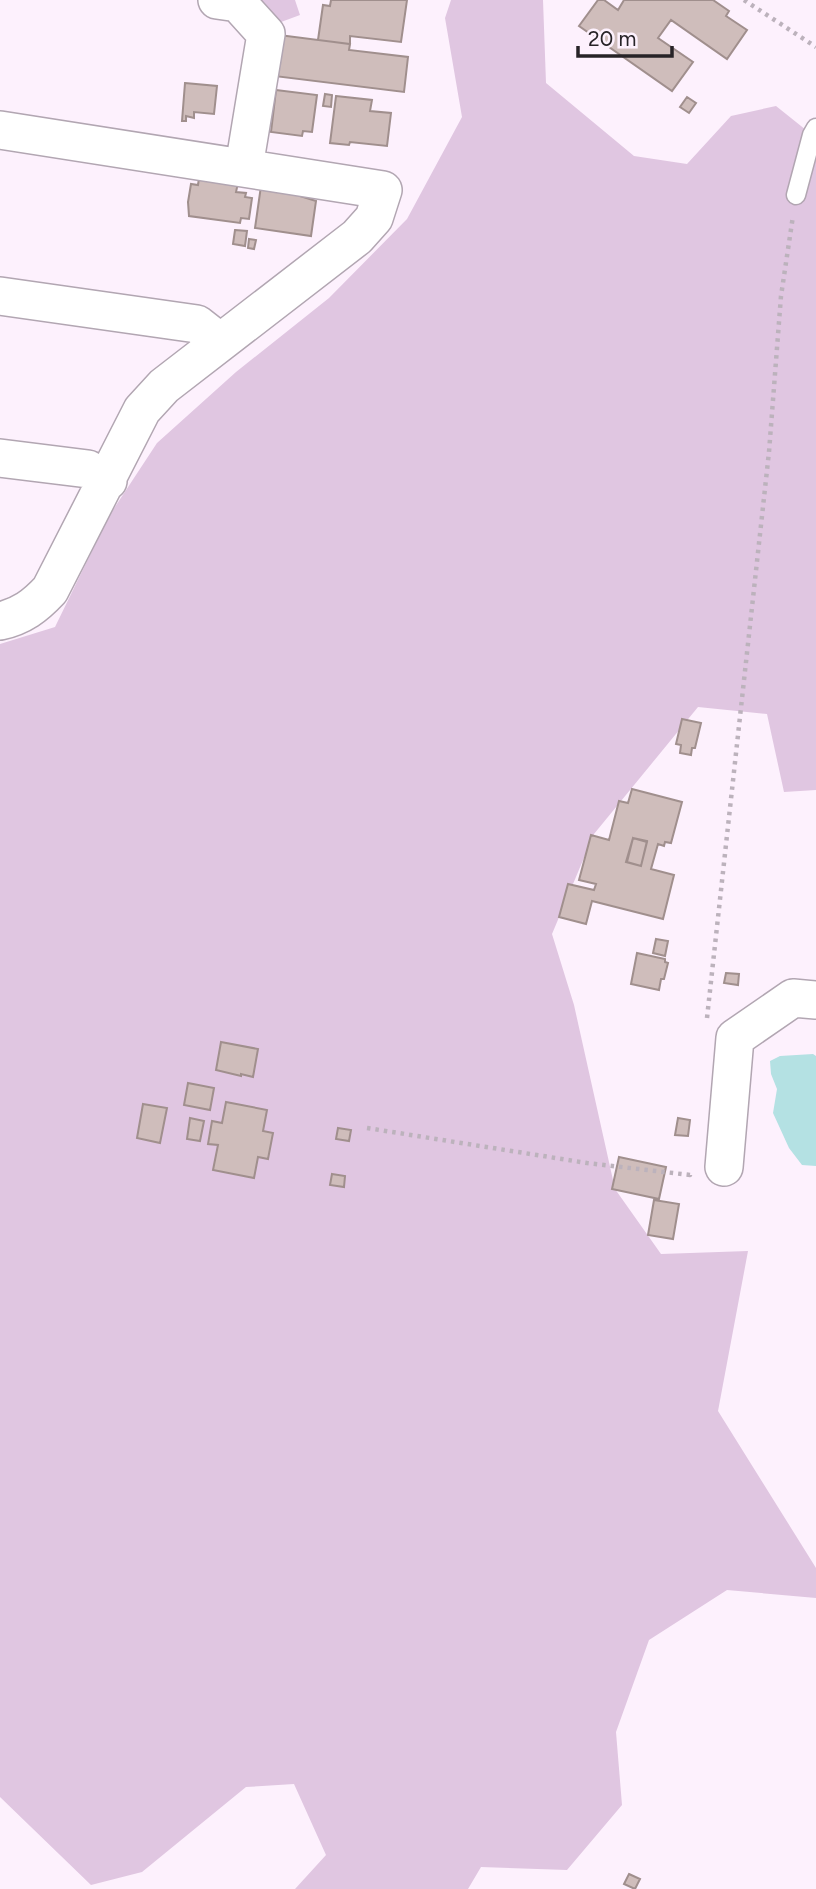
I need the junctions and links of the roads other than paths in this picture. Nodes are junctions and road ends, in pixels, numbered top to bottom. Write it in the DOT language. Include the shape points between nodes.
graph roads {
  1 [pos="218,0"];
  2 [pos="816,128"];
  3 [pos="0,130"];
  4 [pos="244,167"];
  5 [pos="796,194"];
  6 [pos="0,296"];
  7 [pos="220,342"];
  8 [pos="0,458"];
  9 [pos="108,481"];
  10 [pos="0,621"];
  11 [pos="816,1000"];
  12 [pos="708,1164"];
  1 -- 4 [label="street" via="238,4 266,34"];
  2 -- 5 [label="lane"];
  3 -- 4 [label="street"];
  4 -- 7 [label="street" via="383,190 374,218 357,237"];
  6 -- 7 [label="street" via="197,324"];
  7 -- 9 [label="street" via="163,386 142,410"];
  8 -- 9 [label="street" via="88,469"];
  9 -- 10 [label="street" via="50,590 18,617"];
  11 -- 12 [label="street" via="793,998 735,1038"];
}
